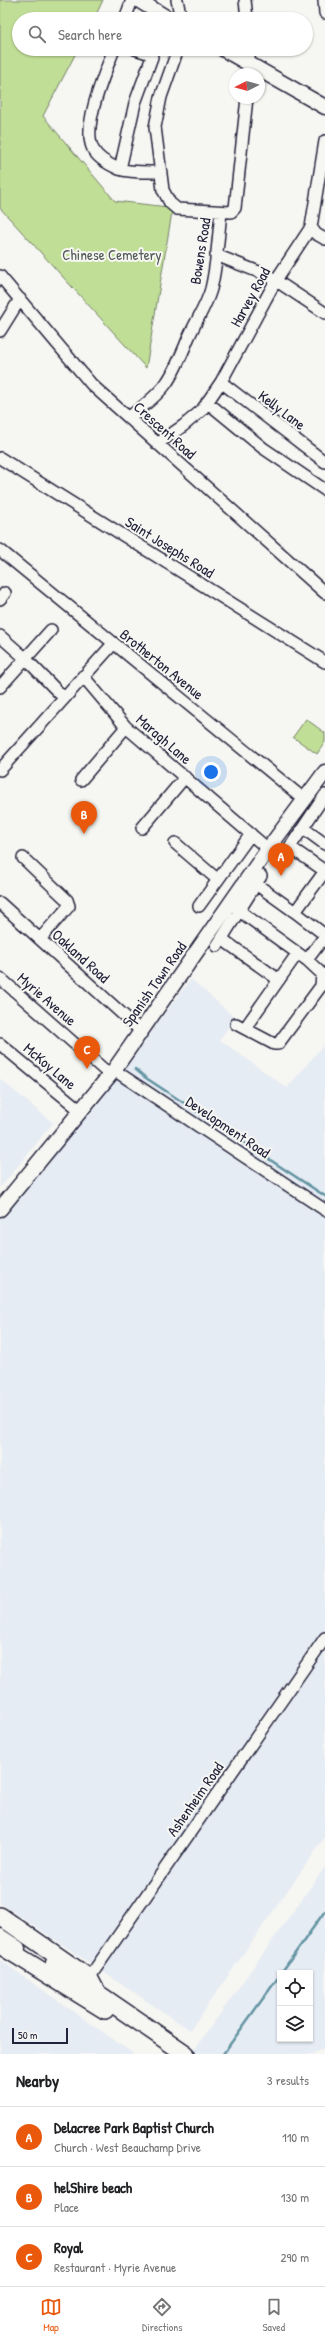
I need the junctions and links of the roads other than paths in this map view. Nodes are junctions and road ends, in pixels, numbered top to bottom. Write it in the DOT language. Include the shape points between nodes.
graph roads {
  1 [pos="132,0"];
  2 [pos="138,0"];
  3 [pos="177,0"];
  4 [pos="245,0"];
  5 [pos="324,0"];
  6 [pos="128,12"];
  7 [pos="158,12"];
  8 [pos="180,12"];
  9 [pos="246,12"];
  10 [pos="325,13"];
  11 [pos="112,56"];
  12 [pos="152,56"];
  13 [pos="176,56"];
  14 [pos="232,56"];
  15 [pos="249,56"];
  16 [pos="249,68"];
  17 [pos="250,68"];
  18 [pos="265,77"];
  19 [pos="246,104"];
  20 [pos="325,107"];
  21 [pos="325,141"];
  22 [pos="120,169"];
  23 [pos="161,172"];
  24 [pos="221,213"];
  25 [pos="311,227"];
  26 [pos="325,239"];
  27 [pos="216,255"];
  28 [pos="0,276"];
  29 [pos="276,280"];
  30 [pos="20,299"];
  31 [pos="325,313"];
  32 [pos="0,330"];
  33 [pos="221,382"];
  34 [pos="207,402"];
  35 [pos="129,417"];
  36 [pos="157,444"];
  37 [pos="0,458"];
  38 [pos="325,462"];
  39 [pos="325,490"];
  40 [pos="0,550"];
  41 [pos="325,593"];
  42 [pos="50,630"];
  43 [pos="0,636"];
  44 [pos="113,644"];
  45 [pos="25,658"];
  46 [pos="325,662"];
  47 [pos="83,676"];
  48 [pos="0,687"];
  49 [pos="63,697"];
  50 [pos="126,727"];
  51 [pos="0,770"];
  52 [pos="325,772"];
  53 [pos="185,777"];
  54 [pos="81,780"];
  55 [pos="325,795"];
  56 [pos="305,800"];
  57 [pos="142,828"];
  58 [pos="303,828"];
  59 [pos="251,834"];
  60 [pos="175,843"];
  61 [pos="325,844"];
  62 [pos="268,849"];
  63 [pos="23,858"];
  64 [pos="325,871"];
  65 [pos="218,880"];
  66 [pos="0,903"];
  67 [pos="199,906"];
  68 [pos="235,907"];
  69 [pos="295,912"];
  70 [pos="325,936"];
  71 [pos="40,939"];
  72 [pos="297,954"];
  73 [pos="307,960"];
  74 [pos="0,978"];
  75 [pos="279,980"];
  76 [pos="141,1031"];
  77 [pos="0,1044"];
  78 [pos="112,1072"];
  79 [pos="81,1111"];
  80 [pos="0,1209"];
  81 [pos="325,1210"];
  82 [pos="325,1638"];
  83 [pos="0,1916"];
  84 [pos="0,1926"];
  85 [pos="0,1936"];
  86 [pos="0,1945"];
  87 [pos="89,1988"];
  88 [pos="170,2054"];
  89 [pos="186,2054"];
  1 -- 6 [label="street"];
  2 -- 7 [label="main road"];
  3 -- 8 [label="street"];
  4 -- 9 [label="street"];
  5 -- 10 [label="street"];
  11 -- 22 [label="street" via="93,110 90,140 98,156"];
  12 -- 22 [label="street" via="135,103"];
  13 -- 23 [label="street" via="161,97 155,127"];
  14 -- 16 [label="main road"];
  15 -- 17 [label="street"];
  18 -- 20 [label="main road"];
  19 -- 24 [label="street, Bowens Road" via="235,208 231,212"];
  21 -- 25 [label="street, Harvey Road"];
  22 -- 23 [label="street"];
  23 -- 24 [label="street" via="163,190 177,210"];
  24 -- 27 [label="street, Bowens Road"];
  25 -- 26 [label="street" via="316,234"];
  25 -- 29 [label="street, Harvey Road"];
  27 -- 29 [label="street"];
  27 -- 35 [label="street, Bowens Road" via="211,288 174,375 157,397"];
  28 -- 30 [label="street, Crescent Road"];
  29 -- 31 [label="street"];
  29 -- 33 [label="street, Harvey Road"];
  30 -- 32 [label="street"];
  30 -- 35 [label="street, Crescent Road" via="92,385"];
  33 -- 34 [label="street, Harvey Road"];
  33 -- 38 [label="street, Kelly Lane"];
  34 -- 36 [label="street, Harvey Road" via="202,410 183,426"];
  34 -- 39 [label="street" via="263,448"];
  35 -- 36 [label="street, Crescent Road"];
  36 -- 41 [label="street, Crescent Road"];
  37 -- 46 [label="street, Saint Josephs Road"];
  40 -- 44 [label="street, Brotherton Avenue"];
  42 -- 45 [label="street"];
  43 -- 45 [label="street"];
  44 -- 47 [label="street"];
  44 -- 56 [label="street, Brotherton Avenue"];
  45 -- 48 [label="street"];
  45 -- 49 [label="street"];
  47 -- 49 [label="street"];
  47 -- 50 [label="street, Maragh Lane"];
  49 -- 51 [label="street"];
  50 -- 53 [label="street, Maragh Lane"];
  50 -- 54 [label="street"];
  52 -- 56 [label="main road, Spanish Town Road"];
  53 -- 57 [label="street"];
  53 -- 59 [label="street, Maragh Lane"];
  55 -- 58 [label="street"];
  56 -- 62 [label="main road, Spanish Town Road"];
  58 -- 61 [label="street"];
  58 -- 64 [label="street" via="290,847"];
  59 -- 62 [label="street, Maragh Lane"];
  59 -- 65 [label="street"];
  60 -- 65 [label="street"];
  62 -- 68 [label="main road, Spanish Town Road"];
  63 -- 71 [label="street" via="67,900 69,906"];
  64 -- 69 [label="street"];
  65 -- 67 [label="street"];
  66 -- 71 [label="street, Oakland Road"];
  68 -- 69 [label="street" via="258,880"];
  68 -- 72 [label="street"];
  68 -- 75 [label="street" via="219,942"];
  68 -- 76 [label="main road, Spanish Town Road"];
  69 -- 70 [label="street"];
  70 -- 73 [label="street"];
  71 -- 76 [label="street, Oakland Road"];
  72 -- 73 [label="street"];
  72 -- 75 [label="street"];
  73 -- 75 [label="street" via="322,974 321,986 281,1042 274,1044 240,1026"];
  74 -- 78 [label="street, Myrie Avenue"];
  76 -- 78 [label="main road, Spanish Town Road"];
  77 -- 79 [label="street, McKoy Lane"];
  78 -- 79 [label="main road, Spanish Town Road"];
  78 -- 81 [label="street, Development Road"];
  79 -- 80 [label="main road, Spanish Town Road"];
  82 -- 87 [label="street, Ashenheim Road"];
  83 -- 87 [label="highway"];
  84 -- 87 [label="main road"];
  85 -- 87 [label="main road"];
  86 -- 87 [label="highway" via="45,1975"];
  87 -- 88 [label="highway"];
  87 -- 89 [label="highway"];
}
